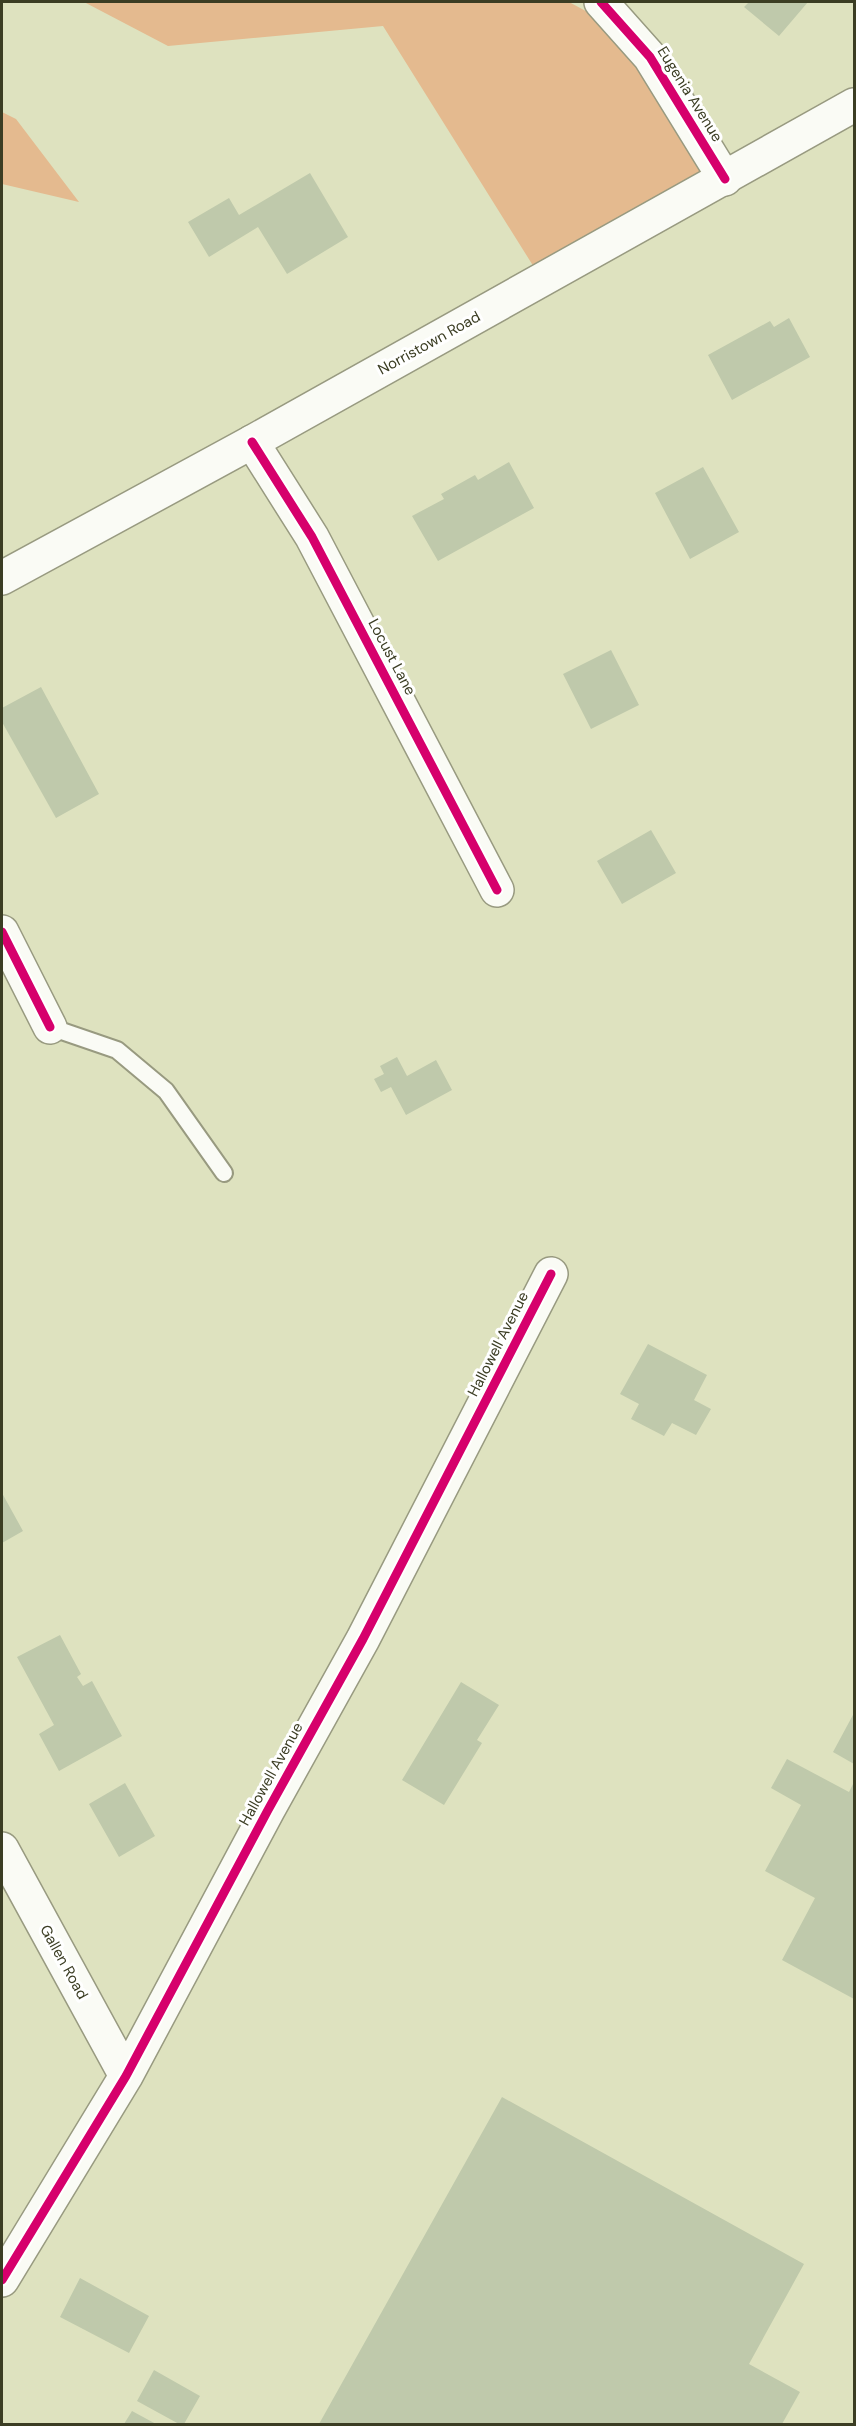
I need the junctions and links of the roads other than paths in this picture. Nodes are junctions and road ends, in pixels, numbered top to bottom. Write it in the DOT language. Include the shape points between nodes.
graph roads {
  1 [pos="601,2"];
  2 [pos="855,105"];
  3 [pos="725,179"];
  4 [pos="252,442"];
  5 [pos="2,578"];
  6 [pos="497,890"];
  7 [pos="2,932"];
  8 [pos="50,1027"];
  9 [pos="224,1173"];
  10 [pos="551,1274"];
  11 [pos="2,1849"];
  12 [pos="126,2076"];
  13 [pos="2,2280"];
  1 -- 3 [label="street, Eugenia Avenue" via="650,57"];
  2 -- 3 [label="street, Norristown Road"];
  3 -- 4 [label="street, Norristown Road"];
  4 -- 5 [label="street, Norristown Road"];
  4 -- 6 [label="street, Locust Lane" via="312,537"];
  7 -- 8 [label="street"];
  8 -- 9 [label="lane" via="117,1050 166,1092"];
  10 -- 12 [label="street, Hallowell Avenue" via="363,1639"];
  11 -- 12 [label="street, Gallen Road"];
  12 -- 13 [label="street, Hallowell Avenue"];
}
